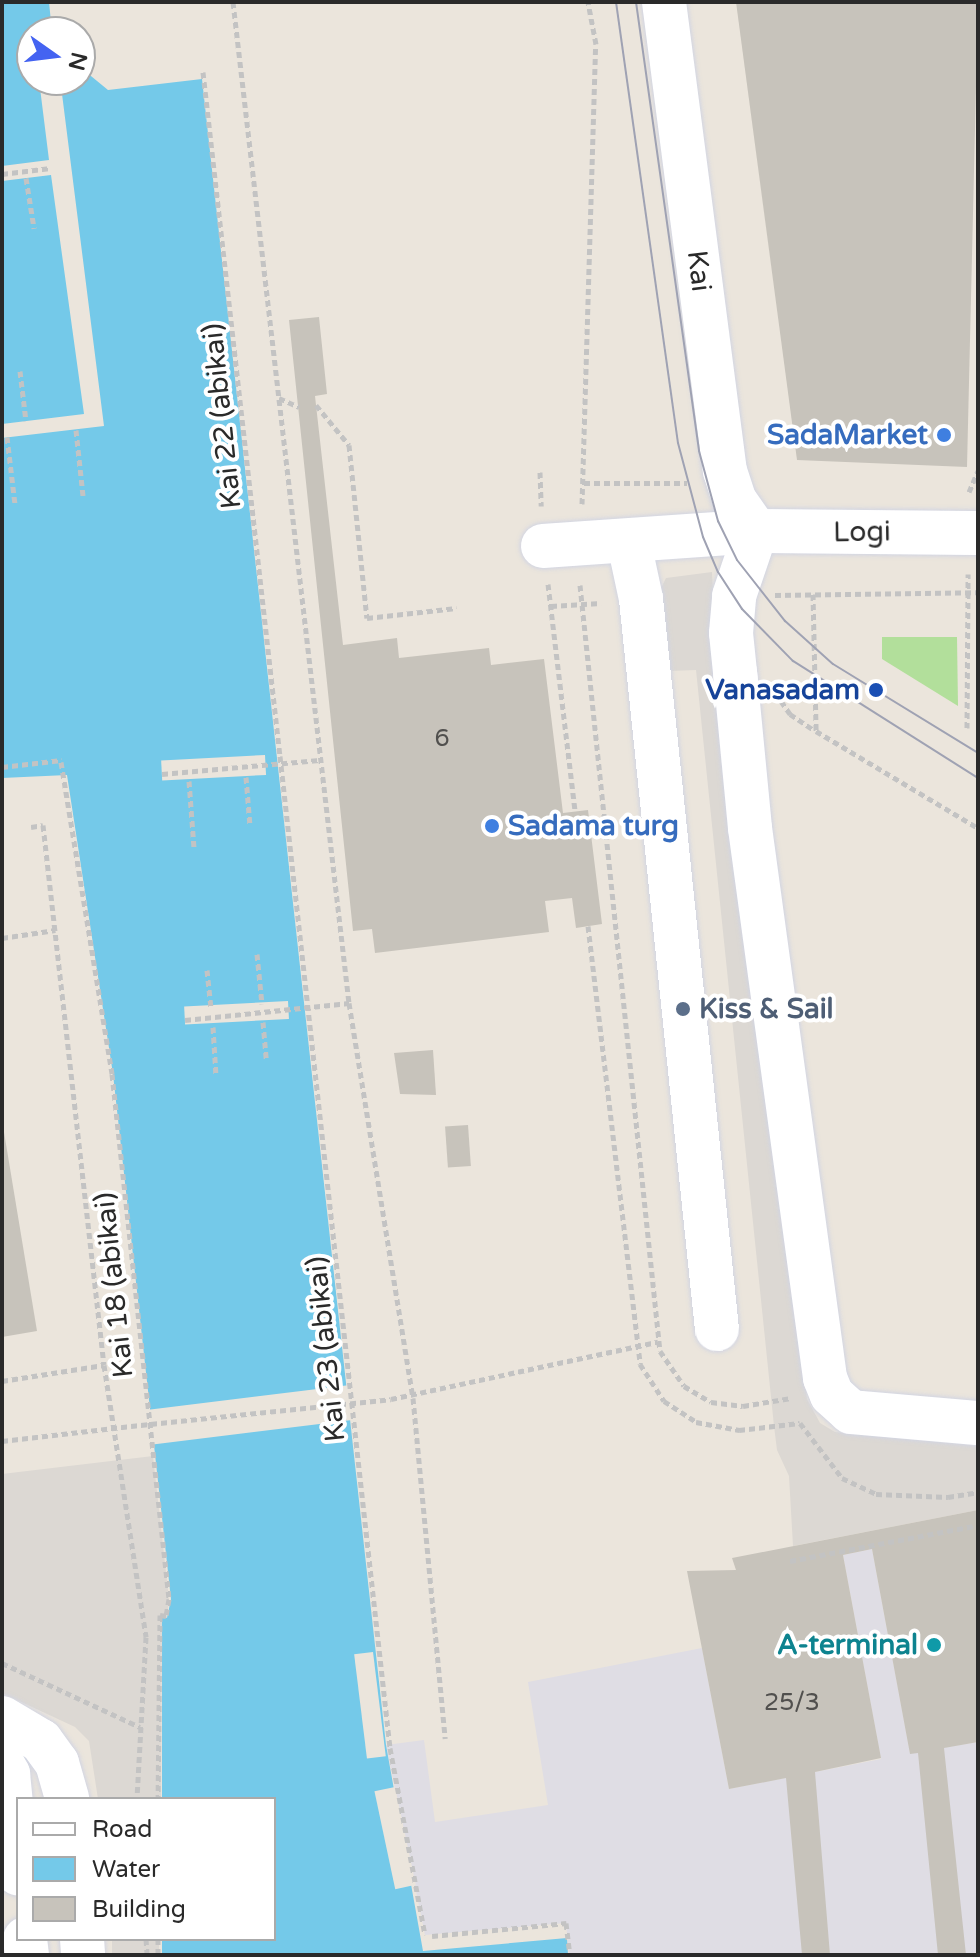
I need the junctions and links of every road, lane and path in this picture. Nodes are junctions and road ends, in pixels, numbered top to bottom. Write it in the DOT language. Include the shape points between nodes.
graph roads {
  1 [pos="233,2"];
  2 [pos="664,2"];
  3 [pos="203,72"];
  4 [pos="51,168"];
  5 [pos="2,174"];
  6 [pos="26,178"];
  7 [pos="34,228"];
  8 [pos="20,371"];
  9 [pos="278,397"];
  10 [pos="316,405"];
  11 [pos="299,407"];
  12 [pos="26,421"];
  13 [pos="76,430"];
  14 [pos="7,437"];
  15 [pos="83,496"];
  16 [pos="15,504"];
  17 [pos="975,530"];
  18 [pos="756,531"];
  19 [pos="629,543"];
  20 [pos="543,546"];
  21 [pos="967,592"];
  22 [pos="978,592"];
  23 [pos="813,594"];
  24 [pos="734,596"];
  25 [pos="551,606"];
  26 [pos="456,608"];
  27 [pos="735,672"];
  28 [pos="967,728"];
  29 [pos="280,756"];
  30 [pos="319,760"];
  31 [pos="2,767"];
  32 [pos="162,774"];
  33 [pos="246,777"];
  34 [pos="189,781"];
  35 [pos="575,811"];
  36 [pos="250,826"];
  37 [pos="31,827"];
  38 [pos="978,828"];
  39 [pos="194,847"];
  40 [pos="588,926"];
  41 [pos="55,930"];
  42 [pos="2,938"];
  43 [pos="257,954"];
  44 [pos="207,970"];
  45 [pos="349,1003"];
  46 [pos="262,1004"];
  47 [pos="211,1008"];
  48 [pos="185,1020"];
  49 [pos="263,1022"];
  50 [pos="213,1027"];
  51 [pos="266,1060"];
  52 [pos="216,1076"];
  53 [pos="807,1257"];
  54 [pos="717,1329"];
  55 [pos="658,1342"];
  56 [pos="637,1346"];
  57 [pos="104,1365"];
  58 [pos="2,1381"];
  59 [pos="413,1398"];
  60 [pos="978,1423"];
  61 [pos="113,1428"];
  62 [pos="2,1441"];
  63 [pos="978,1492"];
  64 [pos="978,1525"];
  65 [pos="790,1561"];
  66 [pos="2,1663"];
  67 [pos="2,1718"];
  68 [pos="140,1727"];
  69 [pos="445,1739"];
  70 [pos="2,1763"];
  71 [pos="66,1797"];
  72 [pos="137,1797"];
  73 [pos="158,1797"];
  74 [pos="16,1853"];
  75 [pos="570,1955"];
  1 -- 9 [label="path"];
  2 -- 18 [label="street, Kai" via="725,471 735,501"];
  3 -- 29 [label="path, Kai 22 (abikai)"];
  4 -- 5 [label="path"];
  6 -- 7 [label="path"];
  8 -- 12 [label="path"];
  9 -- 11 [label="path"];
  9 -- 30 [label="path"];
  10 -- 26 [label="path" via="349,445 367,618"];
  13 -- 15 [label="path"];
  14 -- 16 [label="path"];
  17 -- 18 [label="street, Logi"];
  17 -- 21 [label="path"];
  18 -- 19 [label="street, Logi"];
  18 -- 24 [label="street"];
  19 -- 20 [label="street, Logi"];
  19 -- 54 [label="street" via="641,599"];
  21 -- 22 [label="path"];
  21 -- 23 [label="path"];
  21 -- 28 [label="path"];
  23 -- 24 [label="path"];
  23 -- 38 [label="path" via="816,731"];
  24 -- 27 [label="street"];
  25 -- 35 [label="path"];
  27 -- 53 [label="street"];
  27 -- 60 [label="street" via="750,828 825,1378 832,1395 851,1412"];
  29 -- 75 [label="path, Kai 23 (abikai)" via="390,1748 428,1936 566,1923"];
  30 -- 32 [label="path"];
  30 -- 45 [label="path"];
  31 -- 73 [label="path, Kai 18 (abikai)" via="62,761 112,1074 169,1599 166,1616 160,1615"];
  33 -- 36 [label="path"];
  34 -- 39 [label="path"];
  37 -- 41 [label="path" via="43,825"];
  40 -- 56 [label="path"];
  41 -- 42 [label="path"];
  41 -- 57 [label="path"];
  43 -- 46 [label="path"];
  44 -- 47 [label="path"];
  45 -- 48 [label="path"];
  45 -- 59 [label="path"];
  49 -- 51 [label="path"];
  50 -- 52 [label="path"];
  55 -- 56 [label="path"];
  56 -- 59 [label="path"];
  56 -- 63 [label="path" via="640,1364 658,1392 696,1422 739,1430 800,1423 842,1478 876,1494 948,1497"];
  57 -- 58 [label="path"];
  57 -- 61 [label="path"];
  59 -- 61 [label="path, bridge"];
  59 -- 69 [label="path"];
  61 -- 62 [label="path"];
  61 -- 68 [label="path" via="146,1637"];
  64 -- 65 [label="path"];
  66 -- 68 [label="path"];
  67 -- 71 [label="street" via="41,1741 57,1763"];
  68 -- 72 [label="path"];
  70 -- 74 [label="street" via="8,1774"];
}
